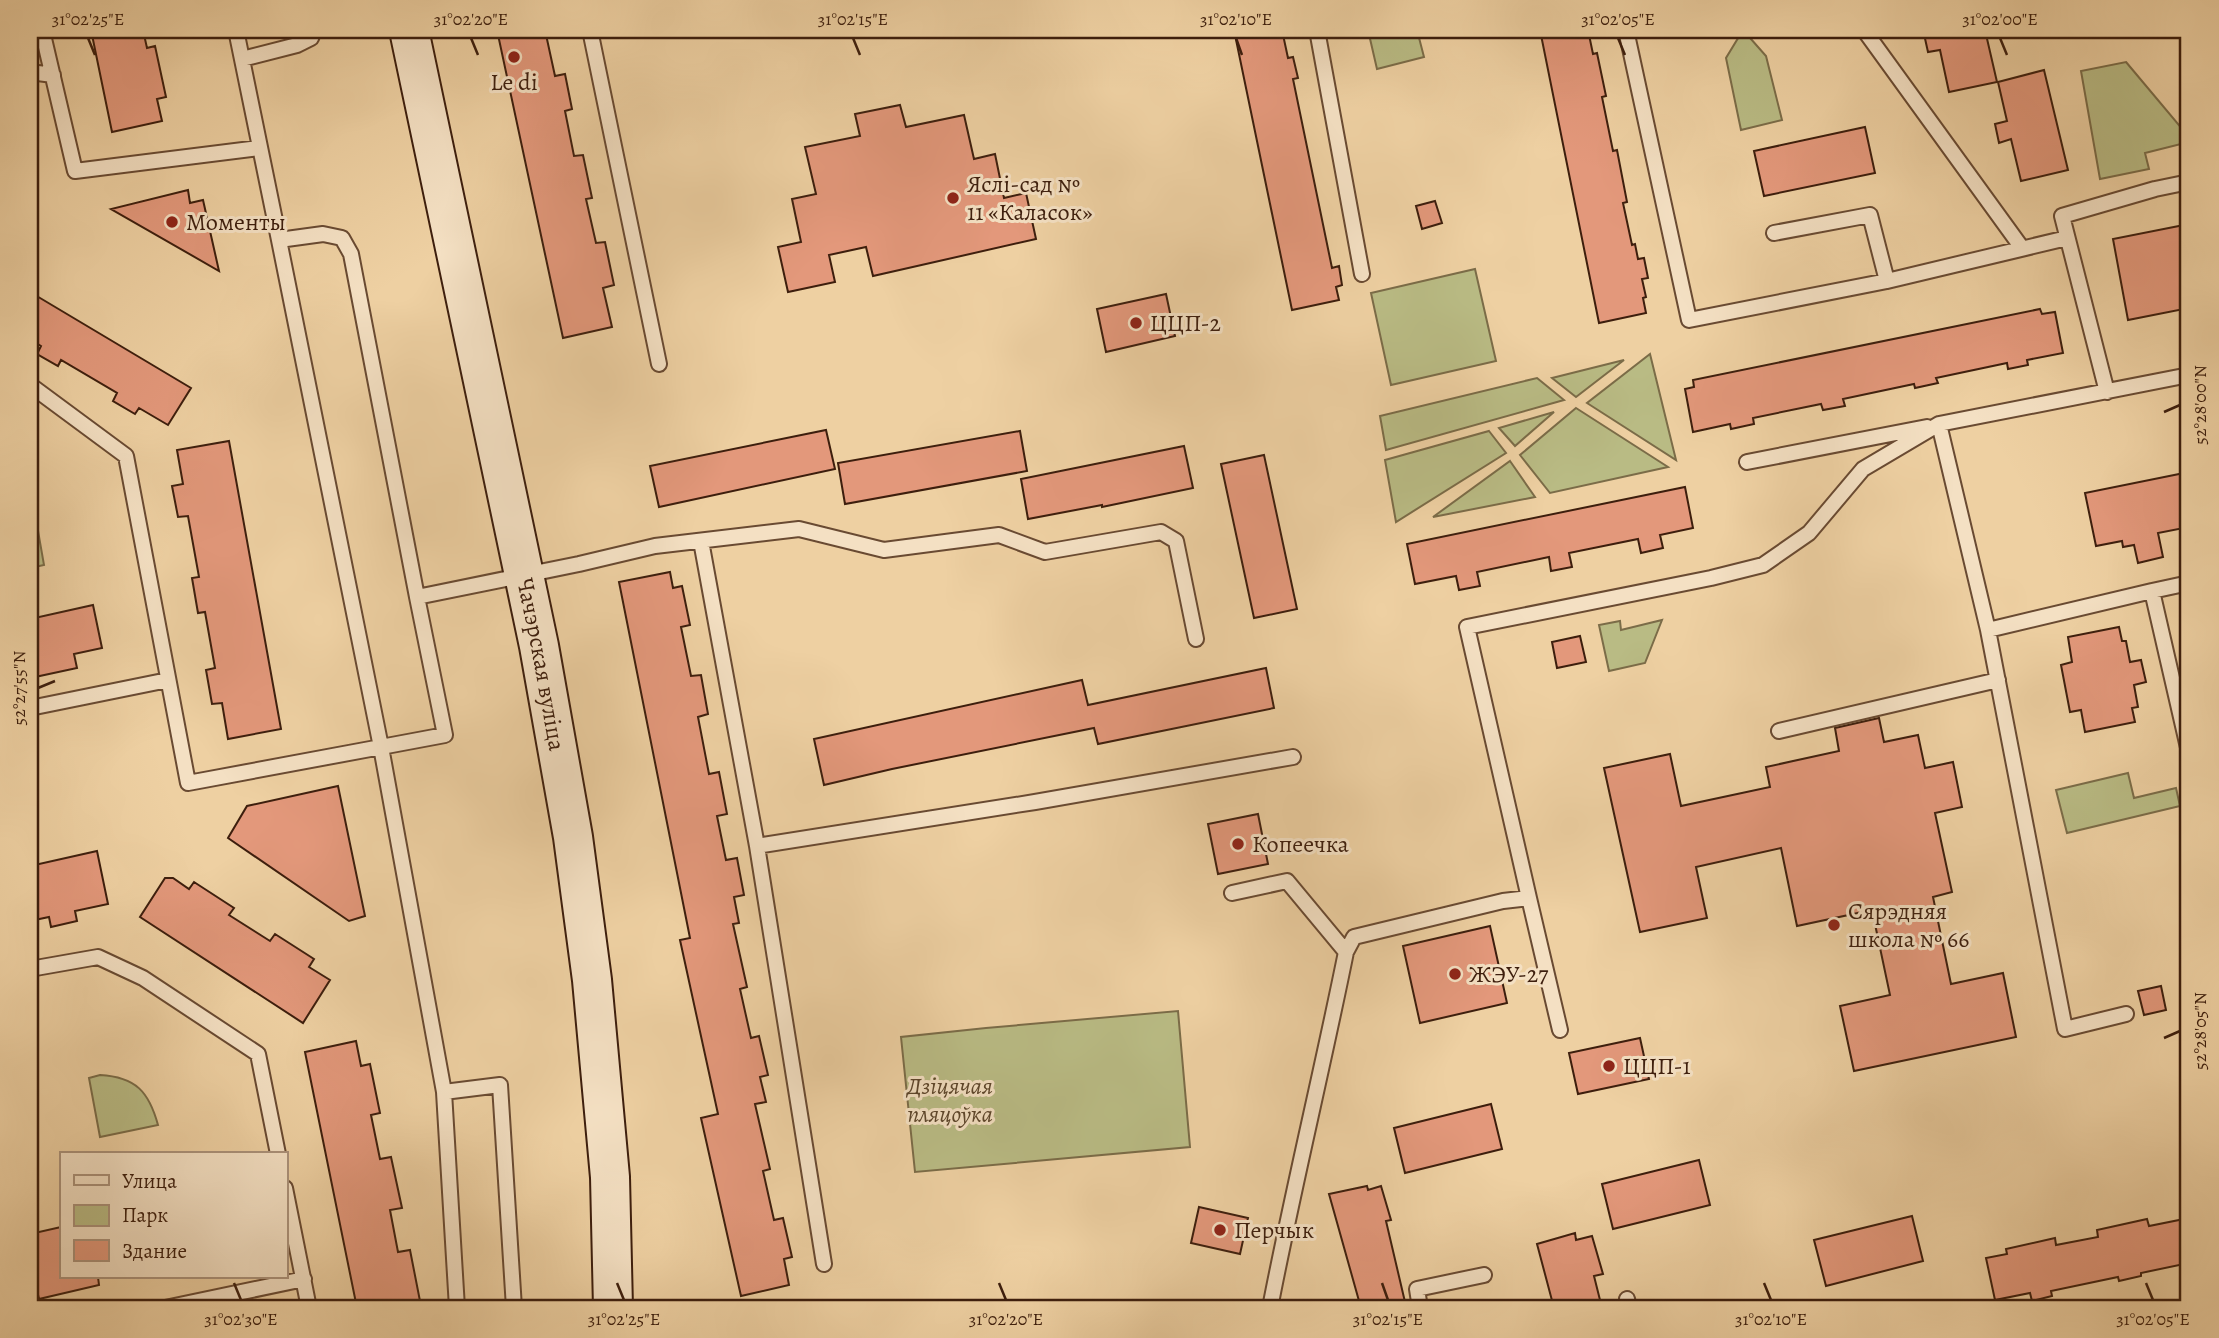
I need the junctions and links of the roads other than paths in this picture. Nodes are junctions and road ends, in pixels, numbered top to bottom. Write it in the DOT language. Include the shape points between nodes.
graph roads {
  1 [pos="42,30"];
  2 [pos="236,30"];
  3 [pos="314,30"];
  4 [pos="409,30"];
  5 [pos="590,30"];
  6 [pos="1317,30"];
  7 [pos="1626,30"];
  8 [pos="1864,30"];
  9 [pos="242,59"];
  10 [pos="30,72"];
  11 [pos="53,75"];
  12 [pos="259,148"];
  13 [pos="2189,182"];
  14 [pos="1774,233"];
  15 [pos="2067,239"];
  16 [pos="279,240"];
  17 [pos="2022,248"];
  18 [pos="1362,274"];
  19 [pos="1887,281"];
  20 [pos="659,363"];
  21 [pos="2189,375"];
  22 [pos="30,385"];
  23 [pos="2107,392"];
  24 [pos="1939,424"];
  25 [pos="1747,462"];
  26 [pos="701,541"];
  27 [pos="524,574"];
  28 [pos="2189,583"];
  29 [pos="2152,592"];
  30 [pos="417,597"];
  31 [pos="1988,630"];
  32 [pos="1196,639"];
  33 [pos="168,680"];
  34 [pos="1998,680"];
  35 [pos="30,708"];
  36 [pos="1779,731"];
  37 [pos="381,747"];
  38 [pos="2189,751"];
  39 [pos="1293,757"];
  40 [pos="757,846"];
  41 [pos="1232,893"];
  42 [pos="1529,898"];
  43 [pos="1346,952"];
  44 [pos="30,969"];
  45 [pos="2126,1014"];
  46 [pos="1560,1030"];
  47 [pos="444,1091"];
  48 [pos="278,1152"];
  49 [pos="287,1198"];
  50 [pos="824,1264"];
  51 [pos="1484,1275"];
  52 [pos="303,1279"];
  53 [pos="165,1308"];
  54 [pos="309,1308"];
  55 [pos="457,1308"];
  56 [pos="514,1308"];
  57 [pos="613,1308"];
  58 [pos="1270,1308"];
  59 [pos="1420,1308"];
  1 -- 11 [label="lane"];
  2 -- 9 [label="lane"];
  3 -- 9 [label="lane" via="312,38 297,45"];
  4 -- 27 [label="main road, Чачэрская вуліца"];
  5 -- 20 [label="lane"];
  6 -- 18 [label="lane"];
  7 -- 19 [label="lane" via="1689,320"];
  8 -- 17 [label="lane"];
  9 -- 12 [label="lane"];
  10 -- 11 [label="lane"];
  11 -- 12 [label="lane" via="75,171"];
  12 -- 16 [label="lane"];
  13 -- 15 [label="lane" via="2062,216"];
  14 -- 19 [label="lane" via="1870,215"];
  15 -- 17 [label="lane"];
  15 -- 23 [label="lane"];
  16 -- 30 [label="lane" via="323,234 342,238 351,254"];
  16 -- 37 [label="lane"];
  17 -- 19 [label="lane"];
  21 -- 23 [label="lane"];
  22 -- 33 [label="lane" via="126,456"];
  23 -- 24 [label="lane"];
  24 -- 25 [label="lane"];
  24 -- 31 [label="lane"];
  24 -- 42 [label="lane" via="1863,469 1809,533 1763,565 1467,627"];
  26 -- 27 [label="lane" via="654,546"];
  26 -- 32 [label="lane" via="799,528 884,550 999,535 1045,552 1161,532 1177,541"];
  26 -- 40 [label="lane"];
  27 -- 30 [label="lane"];
  27 -- 57 [label="main road, Чачэрская вуліца" via="573,837 592,980 610,1177"];
  28 -- 29 [label="lane"];
  29 -- 31 [label="lane"];
  29 -- 38 [label="lane"];
  30 -- 37 [label="lane" via="446,734"];
  31 -- 34 [label="lane"];
  33 -- 35 [label="lane"];
  33 -- 37 [label="lane" via="188,783"];
  34 -- 36 [label="lane"];
  34 -- 45 [label="lane" via="2065,1029"];
  37 -- 47 [label="lane"];
  39 -- 40 [label="lane"];
  40 -- 50 [label="lane"];
  41 -- 43 [label="lane" via="1287,881"];
  42 -- 43 [label="lane" via="1354,937"];
  42 -- 46 [label="lane"];
  43 -- 58 [label="lane"];
  44 -- 48 [label="lane" via="97,957 143,978 258,1054"];
  47 -- 55 [label="lane"];
  47 -- 56 [label="lane" via="500,1085"];
  49 -- 52 [label="lane"];
  51 -- 59 [label="lane" via="1417,1289"];
  52 -- 53 [label="lane"];
  52 -- 54 [label="lane"];
}
